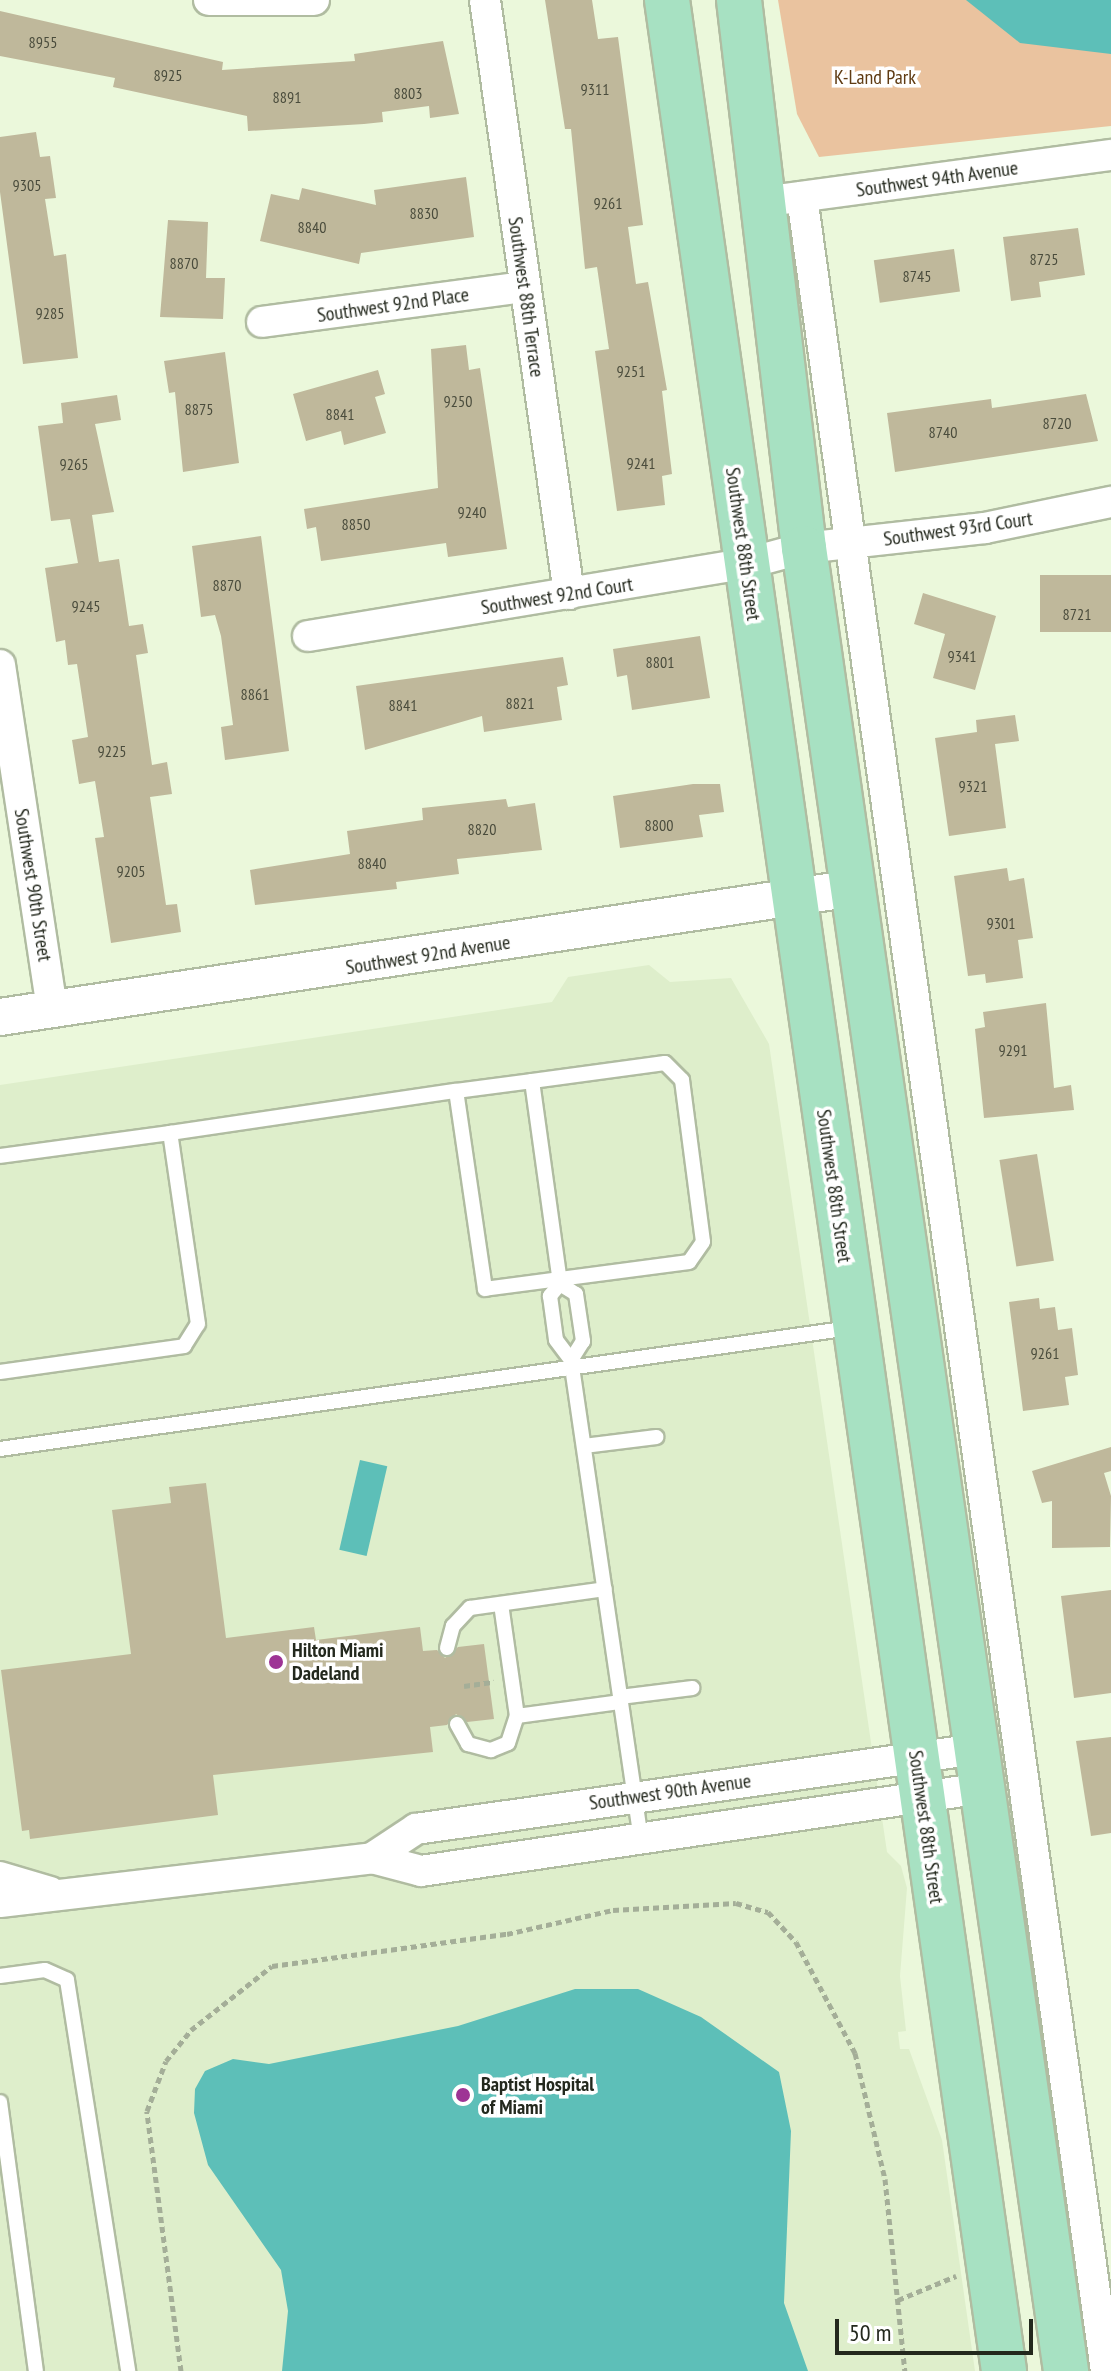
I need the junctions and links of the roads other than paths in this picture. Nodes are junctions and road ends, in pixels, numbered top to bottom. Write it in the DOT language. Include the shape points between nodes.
graph roads {
  1 [pos="209,0"];
  2 [pos="314,0"];
  3 [pos="485,0"];
  4 [pos="667,0"];
  5 [pos="739,0"];
  6 [pos="1111,155"];
  7 [pos="782,200"];
  8 [pos="696,210"];
  9 [pos="525,287"];
  10 [pos="262,322"];
  11 [pos="1111,502"];
  12 [pos="847,542"];
  13 [pos="804,548"];
  14 [pos="745,564"];
  15 [pos="569,594"];
  16 [pos="308,636"];
  17 [pos="0,665"];
  18 [pos="10,801"];
  19 [pos="854,888"];
  20 [pos="793,898"];
  21 [pos="52,1010"];
  22 [pos="0,1017"];
  23 [pos="532,1081"];
  24 [pos="456,1091"];
  25 [pos="170,1133"];
  26 [pos="0,1156"];
  27 [pos="559,1281"];
  28 [pos="855,1327"];
  29 [pos="572,1364"];
  30 [pos="0,1372"];
  31 [pos="656,1437"];
  32 [pos="584,1446"];
  33 [pos="0,1449"];
  34 [pos="605,1589"];
  35 [pos="501,1604"];
  36 [pos="447,1648"];
  37 [pos="692,1688"];
  38 [pos="620,1700"];
  39 [pos="517,1716"];
  40 [pos="457,1724"];
  41 [pos="980,1769"];
  42 [pos="919,1777"];
  43 [pos="634,1798"];
  44 [pos="641,1839"];
  45 [pos="372,1858"];
  46 [pos="0,1877"];
  47 [pos="56,1894"];
  48 [pos="0,1902"];
  49 [pos="0,1976"];
  50 [pos="0,2102"];
  51 [pos="1079,2202"];
  52 [pos="976,2270"];
  53 [pos="36,2371"];
  54 [pos="128,2371"];
  55 [pos="1004,2371"];
  56 [pos="1066,2371"];
  57 [pos="1106,2371"];
  1 -- 2 [label="street"];
  3 -- 9 [label="street, Southwest 88th Terrace"];
  4 -- 8 [label="main road, Southwest 88th Street"];
  5 -- 7 [label="main road"];
  6 -- 7 [label="street, Southwest 94th Avenue"];
  7 -- 8 [label="main road"];
  7 -- 12 [label="street"];
  7 -- 13 [label="main road"];
  8 -- 14 [label="main road, Southwest 88th Street"];
  9 -- 10 [label="street, Southwest 92nd Place"];
  9 -- 15 [label="street, Southwest 88th Terrace"];
  11 -- 12 [label="street, Southwest 93rd Court" via="985,528"];
  12 -- 13 [label="street, Southwest 93rd Court"];
  12 -- 51 [label="street"];
  13 -- 14 [label="street, Southwest 92nd Court"];
  13 -- 19 [label="main road"];
  14 -- 15 [label="street, Southwest 92nd Court"];
  14 -- 20 [label="main road, Southwest 88th Street"];
  15 -- 16 [label="street, Southwest 92nd Court"];
  17 -- 18 [label="street, Southwest 90th Street"];
  18 -- 21 [label="street, Southwest 90th Street"];
  19 -- 20 [label="street, Southwest 92nd Avenue"];
  19 -- 41 [label="main road"];
  20 -- 21 [label="street, Southwest 92nd Avenue"];
  20 -- 28 [label="main road, Southwest 88th Street"];
  21 -- 22 [label="street, Southwest 92nd Avenue"];
  23 -- 24 [label="lane"];
  23 -- 27 [label="lane"];
  23 -- 27 [label="lane" via="665,1063 682,1080 703,1242 689,1262"];
  24 -- 25 [label="lane"];
  24 -- 27 [label="lane" via="485,1289"];
  25 -- 26 [label="lane"];
  25 -- 30 [label="lane" via="198,1324 184,1346"];
  27 -- 29 [label="lane" via="550,1296 556,1340"];
  27 -- 29 [label="lane" via="576,1294 583,1341"];
  28 -- 29 [label="lane"];
  28 -- 42 [label="main road, Southwest 88th Street"];
  29 -- 32 [label="lane"];
  29 -- 33 [label="lane"];
  31 -- 32 [label="lane"];
  32 -- 34 [label="lane"];
  34 -- 35 [label="lane"];
  34 -- 38 [label="lane"];
  35 -- 36 [label="lane" via="459,1616"];
  35 -- 39 [label="lane"];
  37 -- 38 [label="lane"];
  38 -- 39 [label="lane"];
  38 -- 43 [label="lane"];
  39 -- 40 [label="lane" via="508,1743 491,1750 468,1744"];
  41 -- 42 [label="street, Southwest 90th Avenue"];
  41 -- 42 [label="street, Southwest 90th Avenue"];
  41 -- 51 [label="main road"];
  42 -- 43 [label="street, Southwest 90th Avenue"];
  42 -- 44 [label="street, Southwest 90th Avenue"];
  42 -- 52 [label="main road, Southwest 88th Street"];
  43 -- 44 [label="lane"];
  43 -- 45 [label="street, Southwest 90th Avenue" via="416,1829"];
  44 -- 45 [label="street, Southwest 90th Avenue" via="421,1871"];
  45 -- 47 [label="street, Southwest 90th Avenue"];
  46 -- 47 [label="street, Southwest 90th Avenue"];
  47 -- 48 [label="street, Southwest 90th Avenue"];
  49 -- 54 [label="lane" via="45,1970 67,1980"];
  50 -- 53 [label="lane"];
  51 -- 52 [label="main road" via="1010,2233"];
  51 -- 56 [label="main road"];
  51 -- 57 [label="street"];
  52 -- 55 [label="main road, Southwest 88th Street"];
}
